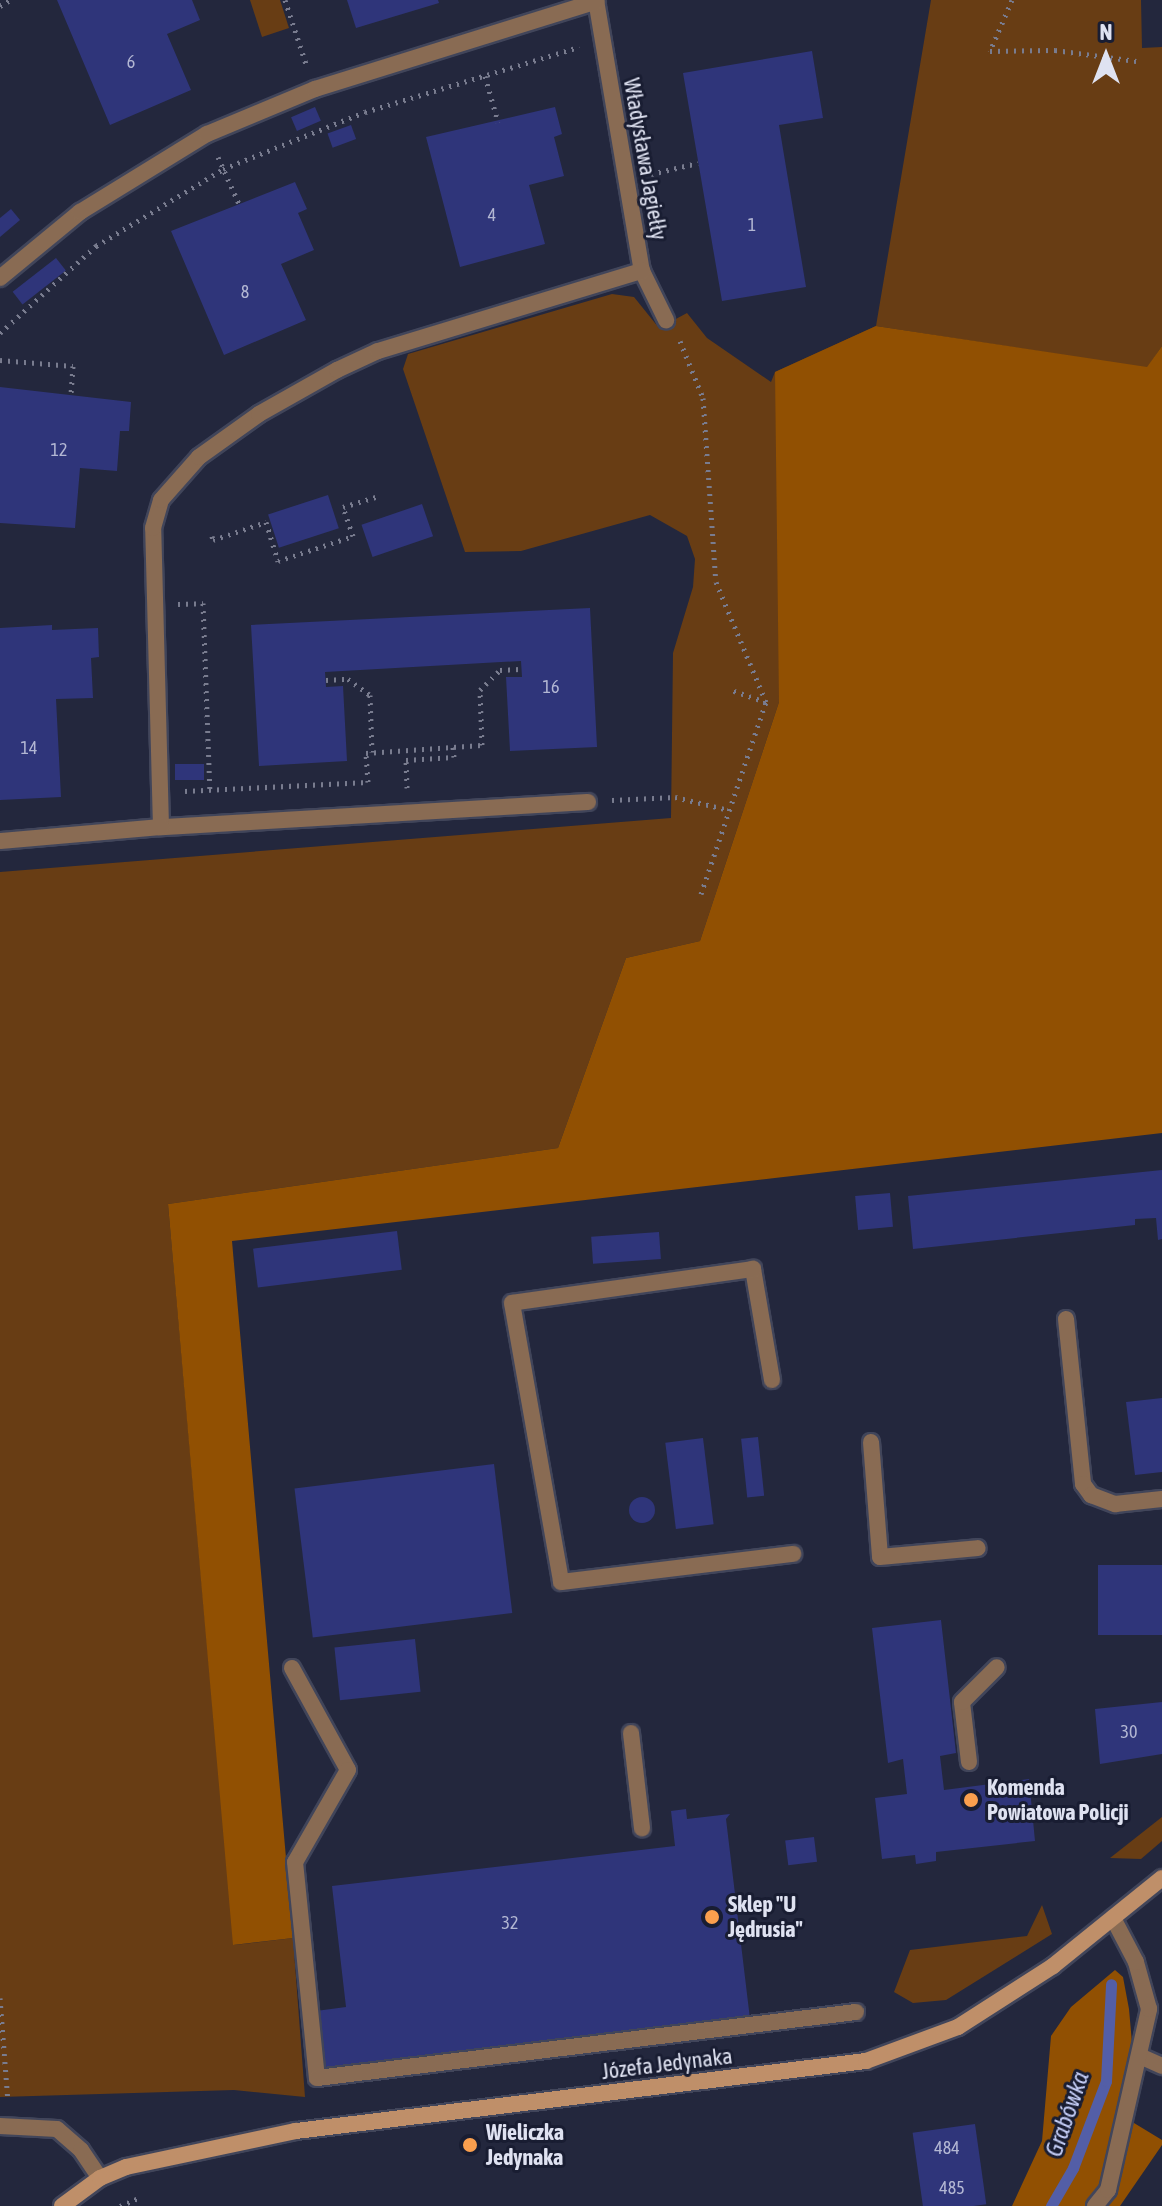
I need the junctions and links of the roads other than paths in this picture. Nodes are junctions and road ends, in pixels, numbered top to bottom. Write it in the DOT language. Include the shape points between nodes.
graph roads {
  1 [pos="596,0"];
  2 [pos="642,271"];
  3 [pos="0,278"];
  4 [pos="666,320"];
  5 [pos="588,802"];
  6 [pos="161,827"];
  7 [pos="0,841"];
  8 [pos="1066,1319"];
  9 [pos="772,1380"];
  10 [pos="871,1442"];
  11 [pos="1162,1499"];
  12 [pos="978,1548"];
  13 [pos="793,1554"];
  14 [pos="997,1667"];
  15 [pos="292,1668"];
  16 [pos="631,1733"];
  17 [pos="969,1762"];
  18 [pos="642,1828"];
  19 [pos="1162,1878"];
  20 [pos="1113,1918"];
  21 [pos="856,2012"];
  22 [pos="1142,2057"];
  23 [pos="1162,2066"];
  24 [pos="6,2126"];
  25 [pos="100,2178"];
  26 [pos="62,2206"];
  27 [pos="1095,2206"];
  1 -- 2 [label="street, Władysława Jagiełły"];
  1 -- 3 [label="street" via="315,89 207,134 80,212"];
  2 -- 4 [label="street, Władysława Jagiełły"];
  2 -- 6 [label="street" via="378,351 259,414 177,478 161,500 153,528"];
  5 -- 6 [label="street"];
  6 -- 7 [label="street"];
  8 -- 11 [label="street" via="1083,1484 1091,1495 1115,1504"];
  9 -- 13 [label="street" via="753,1269 512,1303 561,1582"];
  10 -- 12 [label="street" via="880,1557"];
  14 -- 17 [label="street" via="962,1702"];
  15 -- 21 [label="street" via="348,1770 295,1862 317,2078"];
  16 -- 18 [label="street"];
  19 -- 20 [label="street, Józefa Jedynaka"];
  20 -- 22 [label="street" via="1136,1962 1149,2009"];
  20 -- 25 [label="street, Józefa Jedynaka" via="1053,1966 958,2027 866,2061 296,2131 126,2167"];
  22 -- 23 [label="street"];
  22 -- 27 [label="street" via="1108,2190"];
  24 -- 25 [label="street" via="57,2129 81,2150"];
  25 -- 26 [label="street, Józefa Jedynaka"];
}
